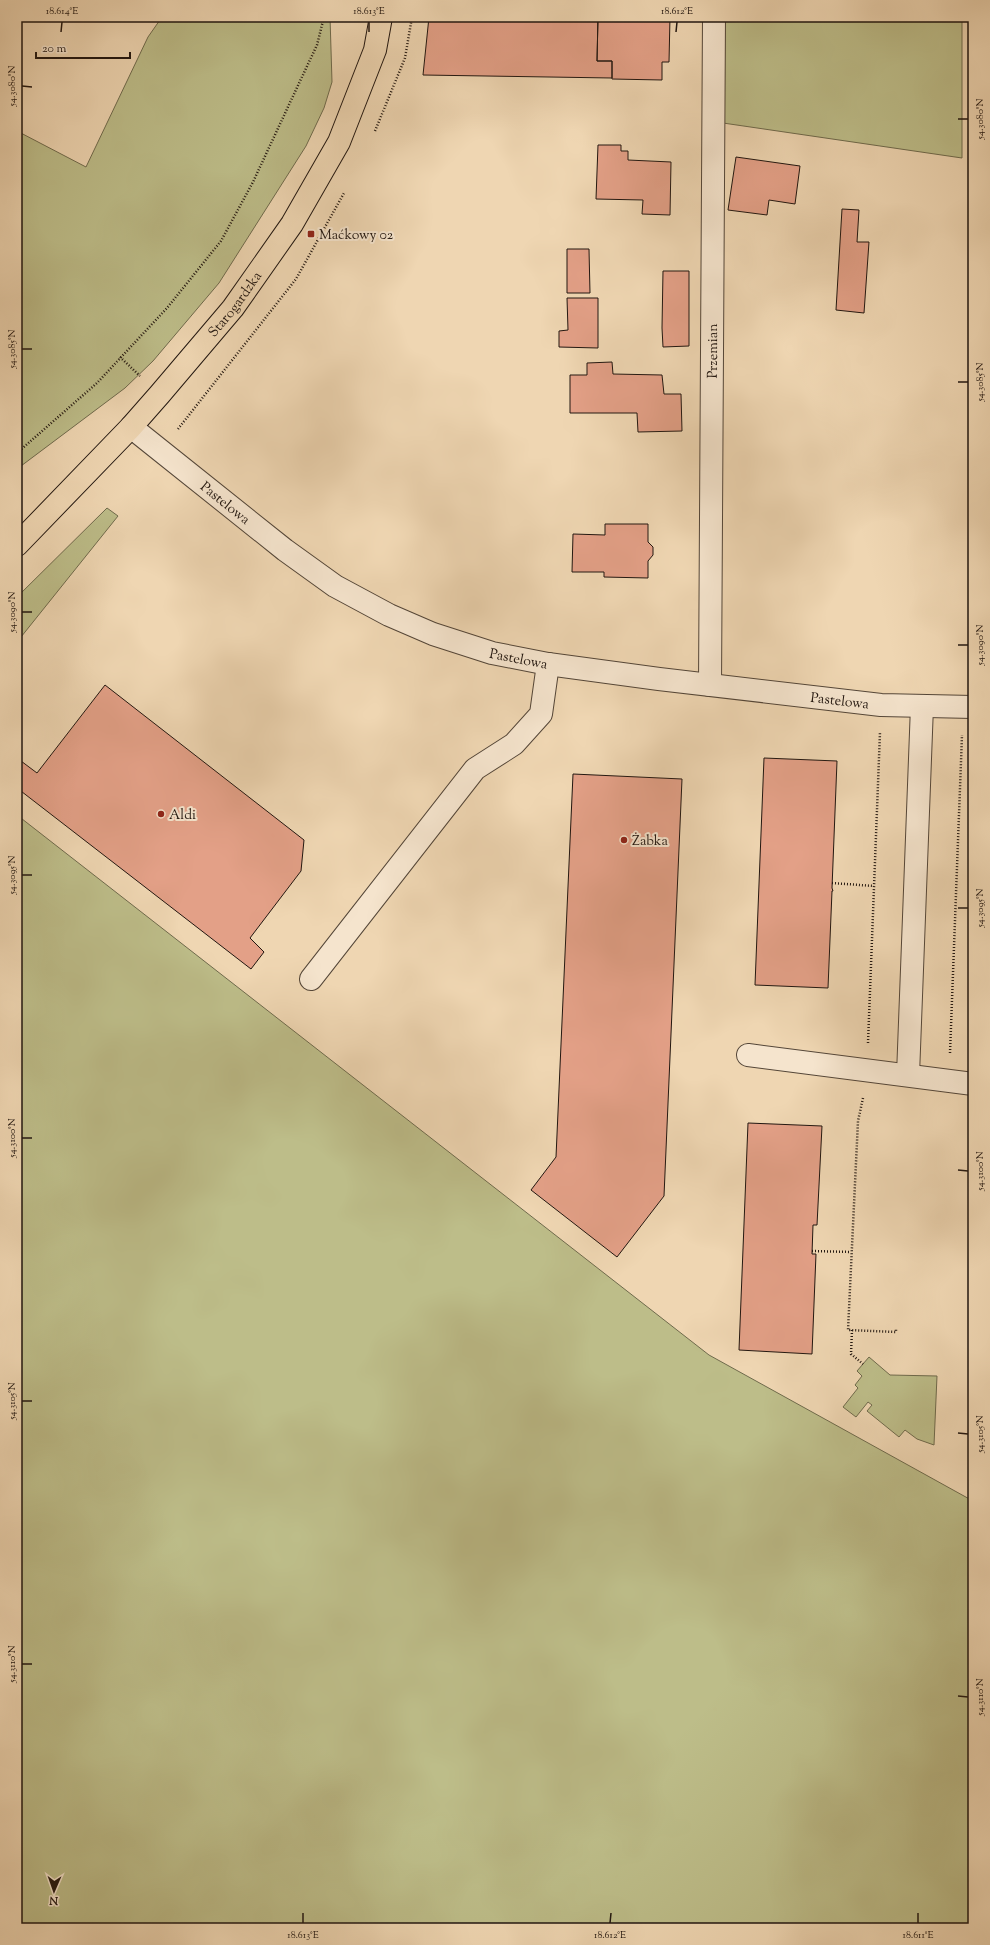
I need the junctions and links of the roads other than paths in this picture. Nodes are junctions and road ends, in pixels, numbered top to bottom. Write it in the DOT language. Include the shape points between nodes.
graph roads {
  1 [pos="381,17"];
  2 [pos="714,17"];
  3 [pos="131,427"];
  4 [pos="17,545"];
  5 [pos="548,664"];
  6 [pos="710,685"];
  7 [pos="922,706"];
  8 [pos="973,707"];
  9 [pos="311,979"];
  10 [pos="748,1055"];
  11 [pos="908,1075"];
  12 [pos="973,1084"];
  1 -- 3 [label="main road, Starogardzka" via="375,50 339,142 292,224 233,308"];
  2 -- 6 [label="street, Przemian"];
  3 -- 4 [label="main road, Starogardzka"];
  3 -- 5 [label="street, Pastelowa" via="285,550 335,586 389,615 433,634 492,653"];
  5 -- 6 [label="street, Pastelowa"];
  5 -- 9 [label="street" via="541,714 514,744 475,769"];
  6 -- 7 [label="street, Pastelowa" via="882,705"];
  7 -- 8 [label="street, Pastelowa"];
  7 -- 11 [label="street"];
  10 -- 11 [label="street"];
  11 -- 12 [label="street"];
}
